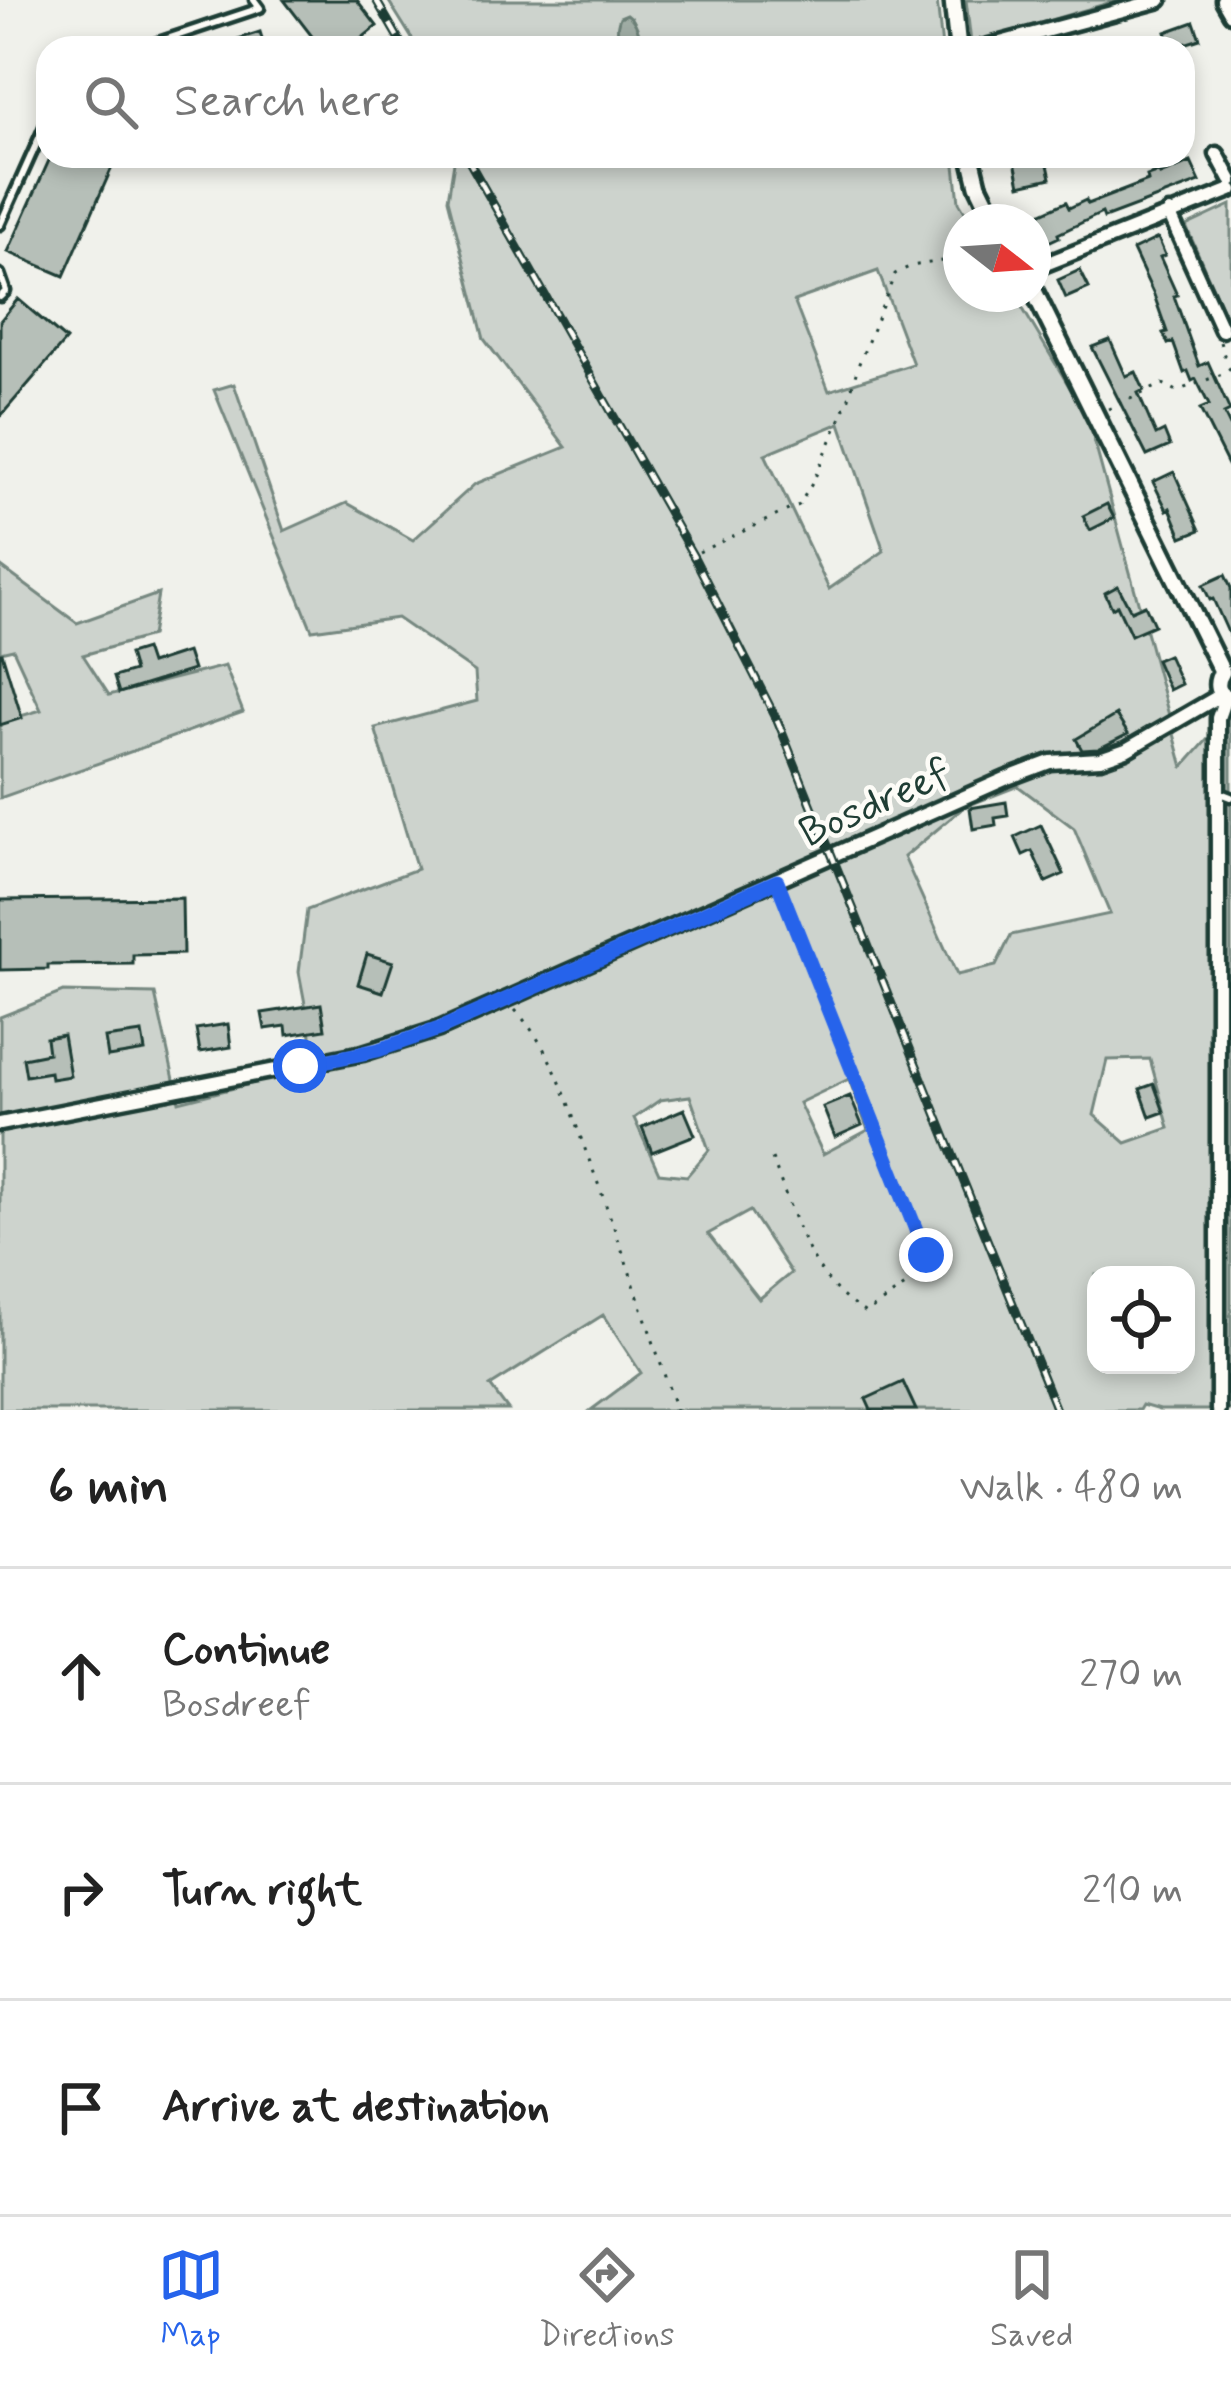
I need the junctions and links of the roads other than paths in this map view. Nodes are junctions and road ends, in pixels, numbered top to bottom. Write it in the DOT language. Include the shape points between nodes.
graph roads {
  1 [pos="254,0"];
  2 [pos="952,0"];
  3 [pos="1160,0"];
  4 [pos="1223,0"];
  5 [pos="1231,14"];
  6 [pos="176,36"];
  7 [pos="956,36"];
  8 [pos="1026,36"];
  9 [pos="36,145"];
  10 [pos="1217,154"];
  11 [pos="974,168"];
  12 [pos="1231,180"];
  13 [pos="1231,190"];
  14 [pos="987,204"];
  15 [pos="1169,213"];
  16 [pos="0,225"];
  17 [pos="1051,262"];
  18 [pos="0,274"];
  19 [pos="0,297"];
  20 [pos="1044,312"];
  21 [pos="1222,330"];
  22 [pos="1227,670"];
  23 [pos="1226,697"];
  24 [pos="1225,794"];
  25 [pos="0,1124"];
  26 [pos="1218,1410"];
  1 -- 6 [label="lane" via="260,8"];
  2 -- 7 [label="street"];
  3 -- 8 [label="street"];
  4 -- 5 [label="street"];
  9 -- 16 [label="lane"];
  10 -- 12 [label="street"];
  11 -- 14 [label="street"];
  13 -- 15 [label="street"];
  15 -- 17 [label="street"];
  15 -- 21 [label="street"];
  18 -- 19 [label="lane"];
  20 -- 22 [label="street"];
  22 -- 23 [label="street" via="1217,679"];
  23 -- 24 [label="street" via="1219,718"];
  23 -- 25 [label="street, Bosdreef" via="1126,750 1037,766 439,1029 378,1050"];
  24 -- 26 [label="street"];
}
